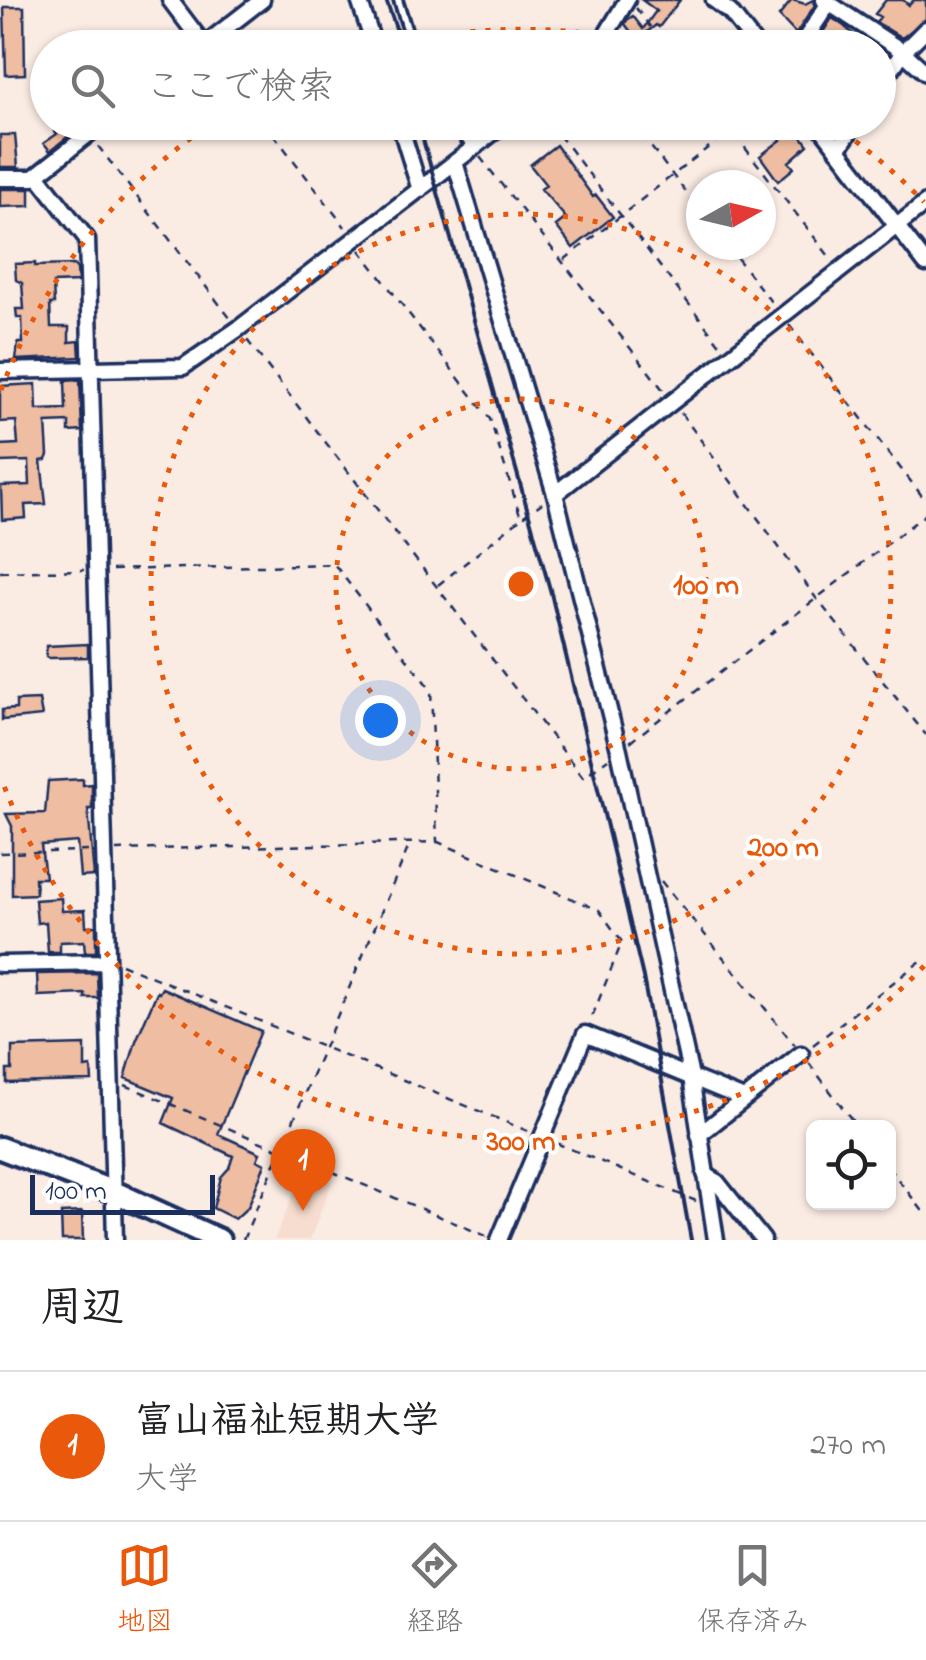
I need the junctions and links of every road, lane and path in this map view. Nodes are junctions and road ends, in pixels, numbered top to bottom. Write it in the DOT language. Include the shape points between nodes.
graph roads {
  1 [pos="170,0"];
  2 [pos="262,0"];
  3 [pos="359,0"];
  4 [pos="398,0"];
  5 [pos="714,0"];
  6 [pos="826,1"];
  7 [pos="630,2"];
  8 [pos="926,29"];
  9 [pos="191,30"];
  10 [pos="223,30"];
  11 [pos="369,30"];
  12 [pos="407,30"];
  13 [pos="611,30"];
  14 [pos="652,30"];
  15 [pos="744,30"];
  16 [pos="809,30"];
  17 [pos="870,30"];
  18 [pos="896,47"];
  19 [pos="903,52"];
  20 [pos="896,63"];
  21 [pos="926,73"];
  22 [pos="81,140"];
  23 [pos="93,140"];
  24 [pos="278,140"];
  25 [pos="404,140"];
  26 [pos="466,140"];
  27 [pos="482,140"];
  28 [pos="563,140"];
  29 [pos="646,140"];
  30 [pos="718,140"];
  31 [pos="739,140"];
  32 [pos="830,140"];
  33 [pos="844,140"];
  34 [pos="472,148"];
  35 [pos="838,150"];
  36 [pos="456,162"];
  37 [pos="38,175"];
  38 [pos="673,176"];
  39 [pos="0,178"];
  40 [pos="420,190"];
  41 [pos="686,193"];
  42 [pos="926,204"];
  43 [pos="621,216"];
  44 [pos="896,226"];
  45 [pos="353,238"];
  46 [pos="738,260"];
  47 [pos="562,262"];
  48 [pos="926,264"];
  49 [pos="840,270"];
  50 [pos="782,316"];
  51 [pos="238,329"];
  52 [pos="730,357"];
  53 [pos="92,369"];
  54 [pos="0,371"];
  55 [pos="672,402"];
  56 [pos="555,494"];
  57 [pos="926,500"];
  58 [pos="926,514"];
  59 [pos="521,518"];
  60 [pos="98,570"];
  61 [pos="0,572"];
  62 [pos="438,585"];
  63 [pos="816,598"];
  64 [pos="926,735"];
  65 [pos="619,750"];
  66 [pos="438,842"];
  67 [pos="410,844"];
  68 [pos="104,850"];
  69 [pos="0,853"];
  70 [pos="644,860"];
  71 [pos="926,957"];
  72 [pos="0,964"];
  73 [pos="106,967"];
  74 [pos="585,1034"];
  75 [pos="323,1046"];
  76 [pos="802,1054"];
  77 [pos="690,1077"];
  78 [pos="109,1078"];
  79 [pos="744,1099"];
  80 [pos="852,1120"];
  81 [pos="699,1135"];
  82 [pos="542,1137"];
  83 [pos="0,1148"];
  84 [pos="280,1150"];
  85 [pos="705,1174"];
  86 [pos="896,1176"];
  87 [pos="114,1192"];
  88 [pos="710,1207"];
  89 [pos="926,1215"];
  90 [pos="115,1240"];
  91 [pos="219,1240"];
  92 [pos="244,1240"];
  93 [pos="498,1240"];
  94 [pos="716,1240"];
  95 [pos="762,1240"];
  1 -- 9 [label="street"];
  2 -- 10 [label="street"];
  3 -- 11 [label="street"];
  4 -- 12 [label="lane"];
  5 -- 15 [label="street"];
  6 -- 16 [label="street"];
  6 -- 17 [label="street"];
  7 -- 13 [label="street"];
  7 -- 14 [label="path"];
  8 -- 19 [label="street"];
  18 -- 19 [label="street"];
  19 -- 20 [label="street"];
  19 -- 21 [label="street"];
  22 -- 37 [label="street"];
  23 -- 51 [label="path"];
  24 -- 45 [label="path"];
  25 -- 40 [label="street"];
  26 -- 34 [label="lane"];
  27 -- 34 [label="street"];
  28 -- 43 [label="path"];
  29 -- 38 [label="path"];
  30 -- 38 [label="path"];
  31 -- 49 [label="path"];
  32 -- 35 [label="street"];
  33 -- 35 [label="street"];
  34 -- 36 [label="street"];
  34 -- 47 [label="path"];
  35 -- 44 [label="street"];
  36 -- 40 [label="street"];
  36 -- 56 [label="street"];
  37 -- 39 [label="street"];
  37 -- 53 [label="street" via="87,238"];
  38 -- 41 [label="path"];
  38 -- 43 [label="path"];
  40 -- 45 [label="street"];
  42 -- 44 [label="street"];
  43 -- 47 [label="path"];
  43 -- 52 [label="path"];
  44 -- 48 [label="street"];
  44 -- 49 [label="street"];
  45 -- 51 [label="street"];
  45 -- 59 [label="path" via="490,419"];
  46 -- 50 [label="path"];
  47 -- 55 [label="path"];
  49 -- 50 [label="street"];
  50 -- 52 [label="street"];
  50 -- 57 [label="path"];
  51 -- 53 [label="street" via="183,367"];
  51 -- 62 [label="path"];
  52 -- 55 [label="street"];
  53 -- 54 [label="street"];
  53 -- 60 [label="street"];
  55 -- 56 [label="street"];
  55 -- 63 [label="path"];
  56 -- 59 [label="path"];
  56 -- 65 [label="street"];
  58 -- 63 [label="path"];
  59 -- 62 [label="path"];
  60 -- 61 [label="path"];
  60 -- 66 [label="path" via="334,564 431,690"];
  60 -- 68 [label="street"];
  62 -- 65 [label="path" via="583,777"];
  63 -- 64 [label="path"];
  63 -- 65 [label="path"];
  65 -- 70 [label="street"];
  66 -- 67 [label="path"];
  66 -- 74 [label="path" via="599,910 622,942"];
  67 -- 68 [label="path"];
  67 -- 75 [label="path"];
  68 -- 69 [label="path"];
  68 -- 73 [label="street"];
  70 -- 76 [label="path"];
  70 -- 77 [label="street"];
  71 -- 76 [label="path"];
  72 -- 73 [label="street"];
  73 -- 75 [label="path" via="121,964"];
  73 -- 78 [label="street"];
  74 -- 77 [label="street"];
  74 -- 82 [label="street"];
  75 -- 82 [label="path"];
  75 -- 84 [label="path"];
  76 -- 79 [label="street"];
  76 -- 80 [label="path"];
  77 -- 79 [label="street"];
  77 -- 81 [label="street"];
  78 -- 84 [label="path"];
  78 -- 87 [label="street"];
  79 -- 81 [label="street"];
  81 -- 85 [label="street"];
  82 -- 88 [label="path"];
  82 -- 93 [label="street"];
  83 -- 87 [label="street"];
  84 -- 92 [label="path"];
  84 -- 93 [label="path"];
  85 -- 88 [label="street"];
  85 -- 95 [label="street"];
  86 -- 89 [label="path"];
  87 -- 90 [label="street"];
  87 -- 91 [label="street"];
  88 -- 94 [label="street"];
}
